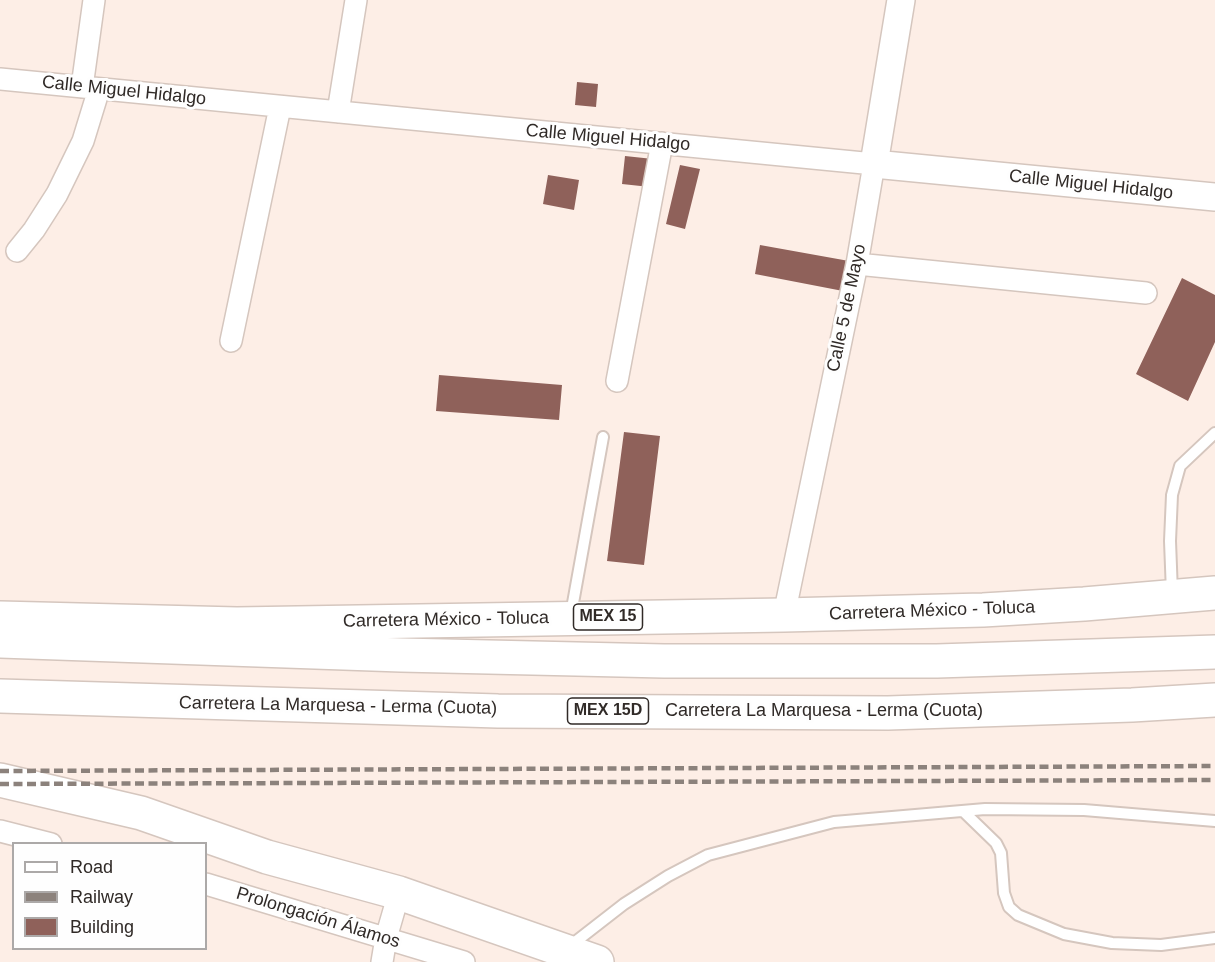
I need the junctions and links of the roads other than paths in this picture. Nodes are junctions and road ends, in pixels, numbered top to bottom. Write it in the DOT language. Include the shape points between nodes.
graph roads {
  1 [pos="94,0"];
  2 [pos="356,0"];
  3 [pos="901,0"];
  4 [pos="0,79"];
  5 [pos="91,88"];
  6 [pos="280,107"];
  7 [pos="338,112"];
  8 [pos="662,143"];
  9 [pos="874,164"];
  10 [pos="1215,197"];
  11 [pos="17,251"];
  12 [pos="857,264"];
  13 [pos="1146,293"];
  14 [pos="231,341"];
  15 [pos="617,381"];
  16 [pos="1215,433"];
  17 [pos="603,437"];
  18 [pos="1215,592"];
  19 [pos="1172,596"];
  20 [pos="784,615"];
  21 [pos="570,617"];
  22 [pos="0,618"];
  23 [pos="0,641"];
  24 [pos="1215,652"];
  25 [pos="0,696"];
  26 [pos="1215,700"];
  27 [pos="0,780"];
  28 [pos="963,811"];
  29 [pos="1215,821"];
  30 [pos="0,831"];
  31 [pos="47,842"];
  32 [pos="207,884"];
  33 [pos="399,893"];
  34 [pos="386,938"];
  35 [pos="1215,938"];
  36 [pos="566,950"];
  37 [pos="382,962"];
  38 [pos="464,962"];
  39 [pos="597,962"];
  1 -- 5 [label="street"];
  2 -- 7 [label="street"];
  3 -- 9 [label="street, Calle 5 de Mayo"];
  4 -- 5 [label="street, Calle Miguel Hidalgo"];
  5 -- 6 [label="street, Calle Miguel Hidalgo"];
  5 -- 11 [label="street" via="83,141 57,194"];
  6 -- 7 [label="street, Calle Miguel Hidalgo"];
  6 -- 14 [label="street"];
  7 -- 8 [label="street, Calle Miguel Hidalgo"];
  8 -- 9 [label="street, Calle Miguel Hidalgo"];
  8 -- 15 [label="street"];
  9 -- 10 [label="street, Calle Miguel Hidalgo"];
  9 -- 12 [label="street, Calle 5 de Mayo"];
  12 -- 13 [label="street"];
  12 -- 20 [label="street, Calle 5 de Mayo"];
  16 -- 19 [label="lane" via="1180,466 1172,495"];
  17 -- 21 [label="lane"];
  18 -- 19 [label="main road, Carretera México - Toluca / MEX 15"];
  19 -- 20 [label="main road, Carretera México - Toluca / MEX 15" via="983,610"];
  20 -- 21 [label="main road, Carretera México - Toluca / MEX 15"];
  21 -- 22 [label="main road, Carretera México - Toluca / MEX 15" via="237,624"];
  23 -- 24 [label="main road" via="664,662 937,661"];
  25 -- 26 [label="main road, Carretera La Marquesa - Lerma (Cuota) / MEX 15D" via="498,711 888,713"];
  27 -- 33 [label="main road" via="141,813 267,857"];
  28 -- 29 [label="lane" via="1084,810"];
  28 -- 35 [label="lane" via="996,843 1001,853 1004,893 1018,915 1064,934 1112,943 1161,945"];
  28 -- 36 [label="lane" via="834,822 708,855 624,904"];
  30 -- 31 [label="street"];
  32 -- 34 [label="street, Prolongación Álamos"];
  33 -- 34 [label="street"];
  33 -- 36 [label="main road"];
  34 -- 37 [label="street"];
  34 -- 38 [label="street, Prolongación Álamos"];
  36 -- 39 [label="main road"];
}
